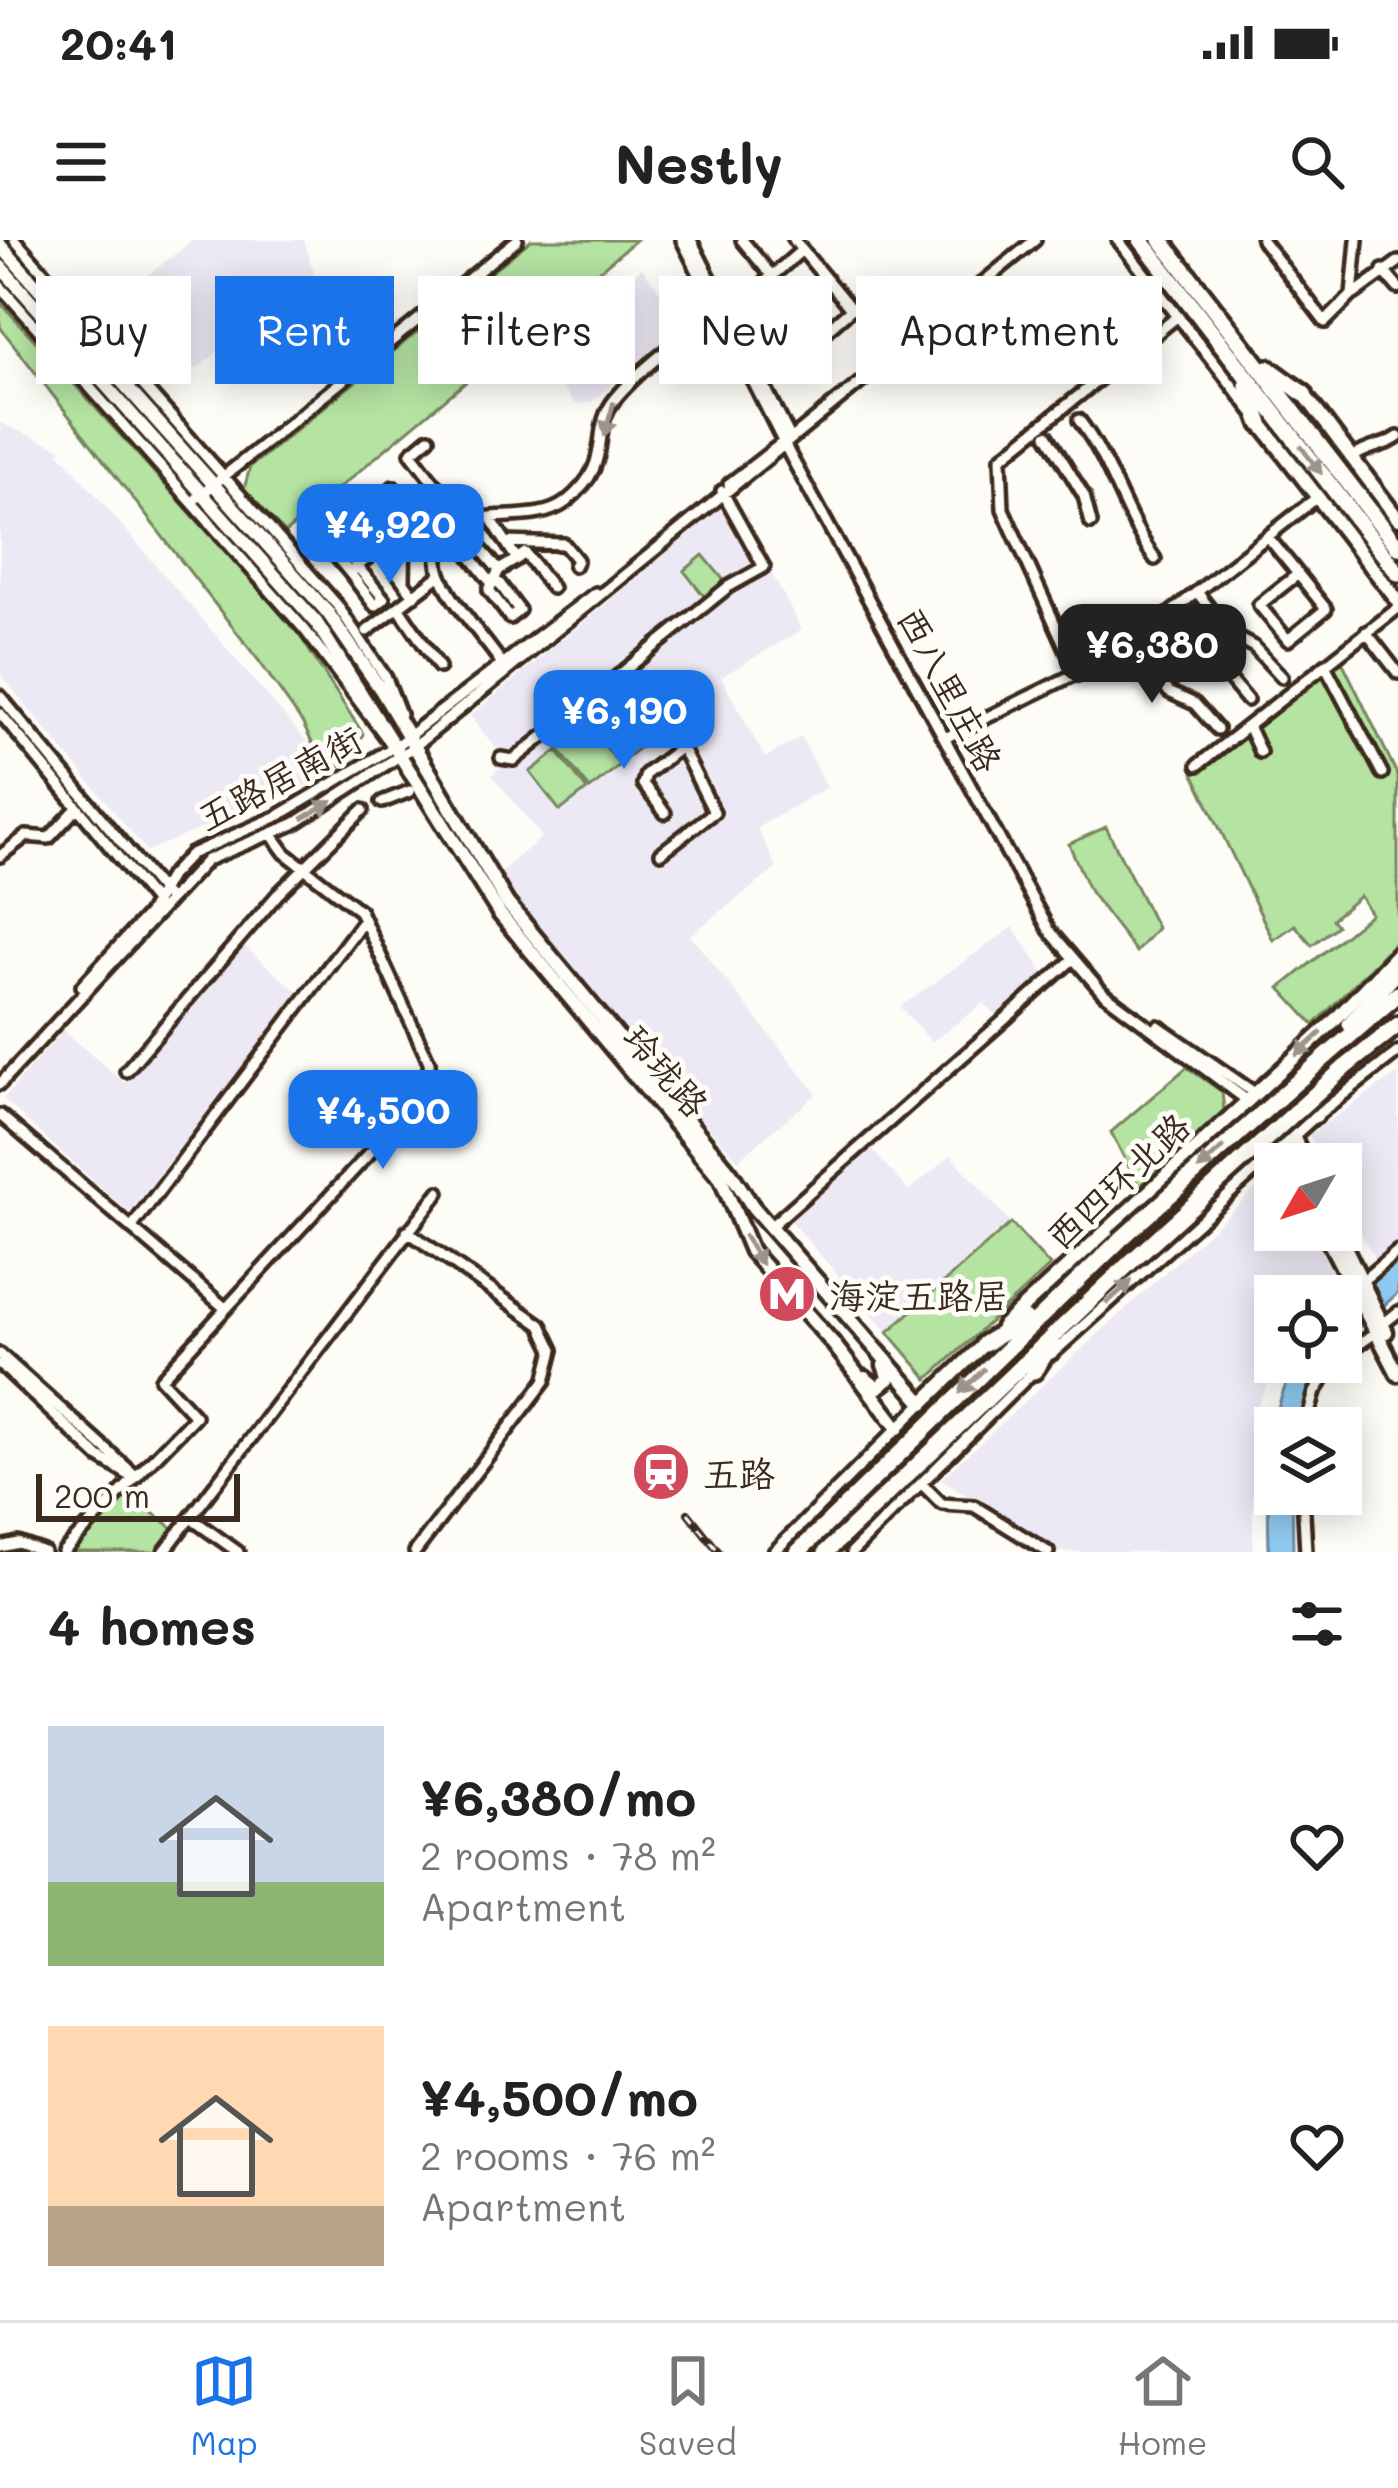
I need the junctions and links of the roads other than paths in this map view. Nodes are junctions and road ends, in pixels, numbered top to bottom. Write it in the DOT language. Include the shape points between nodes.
graph roads {
  1 [pos="15,240"];
  2 [pos="518,240"];
  3 [pos="687,240"];
  4 [pos="742,240"];
  5 [pos="794,240"];
  6 [pos="1035,240"];
  7 [pos="1118,240"];
  8 [pos="1141,240"];
  9 [pos="1161,240"];
  10 [pos="1262,240"];
  11 [pos="1357,240"];
  12 [pos="0,245"];
  13 [pos="802,250"];
  14 [pos="1398,262"];
  15 [pos="0,266"];
  16 [pos="1383,270"];
  17 [pos="706,276"];
  18 [pos="771,276"];
  19 [pos="773,276"];
  20 [pos="824,276"];
  21 [pos="0,286"];
  22 [pos="832,286"];
  23 [pos="1398,288"];
  24 [pos="1352,295"];
  25 [pos="1178,316"];
  26 [pos="832,325"];
  27 [pos="1246,361"];
  28 [pos="659,364"];
  29 [pos="761,384"];
  30 [pos="1304,394"];
  31 [pos="1079,420"];
  32 [pos="1261,424"];
  33 [pos="1047,435"];
  34 [pos="1398,437"];
  35 [pos="429,438"];
  36 [pos="789,440"];
  37 [pos="1352,458"];
  38 [pos="208,489"];
  39 [pos="723,493"];
  40 [pos="386,494"];
  41 [pos="1315,499"];
  42 [pos="448,501"];
  43 [pos="361,511"];
  44 [pos="486,518"];
  45 [pos="1398,519"];
  46 [pos="1091,524"];
  47 [pos="405,526"];
  48 [pos="451,529"];
  49 [pos="1268,537"];
  50 [pos="507,542"];
  51 [pos="383,545"];
  52 [pos="1398,547"];
  53 [pos="517,559"];
  54 [pos="1155,559"];
  55 [pos="574,566"];
  56 [pos="353,570"];
  57 [pos="499,570"];
  58 [pos="1398,573"];
  59 [pos="1298,574"];
  60 [pos="439,576"];
  61 [pos="404,581"];
  62 [pos="552,588"];
  63 [pos="1197,592"];
  64 [pos="414,596"];
  65 [pos="1398,604"];
  66 [pos="399,608"];
  67 [pos="1165,617"];
  68 [pos="368,632"];
  69 [pos="1366,632"];
  70 [pos="1131,644"];
  71 [pos="1325,664"];
  72 [pos="440,667"];
  73 [pos="504,667"];
  74 [pos="627,673"];
  75 [pos="1398,673"];
  76 [pos="1078,675"];
  77 [pos="1282,677"];
  78 [pos="0,696"];
  79 [pos="1247,700"];
  80 [pos="0,712"];
  81 [pos="1248,725"];
  82 [pos="1216,729"];
  83 [pos="949,735"];
  84 [pos="406,745"];
  85 [pos="681,747"];
  86 [pos="1260,752"];
  87 [pos="501,758"];
  88 [pos="1198,765"];
  89 [pos="1382,773"];
  90 [pos="410,791"];
  91 [pos="382,802"];
  92 [pos="77,808"];
  93 [pos="363,810"];
  94 [pos="665,813"];
  95 [pos="272,835"];
  96 [pos="661,853"];
  97 [pos="0,856"];
  98 [pos="304,868"];
  99 [pos="162,900"];
  100 [pos="364,921"];
  101 [pos="1398,953"];
  102 [pos="1073,959"];
  103 [pos="1398,970"];
  104 [pos="1398,994"];
  105 [pos="1398,1029"];
  106 [pos="1398,1052"];
  107 [pos="1316,1063"];
  108 [pos="126,1071"];
  109 [pos="1278,1073"];
  110 [pos="0,1080"];
  111 [pos="1252,1097"];
  112 [pos="1236,1112"];
  113 [pos="0,1115"];
  114 [pos="1316,1116"];
  115 [pos="1293,1136"];
  116 [pos="1268,1143"];
  117 [pos="1272,1143"];
  118 [pos="1285,1143"];
  119 [pos="1296,1143"];
  120 [pos="1254,1171"];
  121 [pos="439,1192"];
  122 [pos="770,1227"];
  123 [pos="131,1228"];
  124 [pos="407,1232"];
  125 [pos="1398,1251"];
  126 [pos="1362,1284"];
  127 [pos="1052,1301"];
  128 [pos="225,1308"];
  129 [pos="1398,1312"];
  130 [pos="1071,1317"];
  131 [pos="1379,1325"];
  132 [pos="1362,1339"];
  133 [pos="832,1342"];
  134 [pos="984,1344"];
  135 [pos="873,1346"];
  136 [pos="0,1354"];
  137 [pos="1398,1355"];
  138 [pos="0,1364"];
  139 [pos="1034,1371"];
  140 [pos="1398,1374"];
  141 [pos="923,1403"];
  142 [pos="898,1428"];
  143 [pos="137,1478"];
  144 [pos="922,1484"];
  145 [pos="1304,1515"];
  146 [pos="192,1519"];
  147 [pos="0,1547"];
  148 [pos="44,1552"];
  149 [pos="63,1552"];
  150 [pos="164,1552"];
  151 [pos="238,1552"];
  152 [pos="415,1552"];
  153 [pos="774,1552"];
  154 [pos="798,1552"];
  155 [pos="826,1552"];
  156 [pos="852,1552"];
  157 [pos="1048,1552"];
  158 [pos="1306,1552"];
  1 -- 38 [label="street, 玲珑路"];
  2 -- 38 [label="street"];
  3 -- 17 [label="street, 西八里庄路"];
  4 -- 18 [label="street"];
  5 -- 13 [label="street"];
  6 -- 36 [label="street"];
  7 -- 25 [label="street"];
  8 -- 27 [label="highway"];
  9 -- 27 [label="highway"];
  10 -- 24 [label="street" via="1325,322"];
  11 -- 24 [label="street"];
  12 -- 38 [label="main road, 玲珑路"];
  13 -- 19 [label="street"];
  13 -- 20 [label="street"];
  14 -- 16 [label="street"];
  15 -- 38 [label="main road, 玲珑路"];
  16 -- 23 [label="street"];
  16 -- 24 [label="street"];
  21 -- 38 [label="street, 玲珑路"];
  22 -- 26 [label="street" via="851,309"];
  25 -- 32 [label="street"];
  25 -- 76 [label="street" via="1001,458 1003,509"];
  27 -- 30 [label="highway"];
  27 -- 32 [label="highway"];
  27 -- 52 [label="highway"];
  27 -- 58 [label="highway, one-way"];
  28 -- 44 [label="street, one-way" via="614,400 590,480 561,506"];
  29 -- 36 [label="street, 西八里庄路"];
  30 -- 37 [label="main road"];
  31 -- 54 [label="street"];
  32 -- 41 [label="main road"];
  33 -- 46 [label="street" via="1084,496"];
  34 -- 37 [label="street"];
  35 -- 42 [label="street" via="411,453"];
  36 -- 39 [label="street"];
  36 -- 83 [label="street, 西八里庄路" via="836,542"];
  37 -- 45 [label="main road"];
  38 -- 84 [label="main road, 玲珑路"];
  38 -- 84 [label="street, 玲珑路" via="337,605 386,678"];
  39 -- 73 [label="street"];
  39 -- 74 [label="street" via="764,567 728,587"];
  39 -- 84 [label="street"];
  40 -- 47 [label="street" via="393,487 407,510"];
  41 -- 49 [label="street"];
  41 -- 65 [label="main road"];
  42 -- 44 [label="street"];
  42 -- 48 [label="street"];
  43 -- 51 [label="street"];
  44 -- 48 [label="street"];
  44 -- 50 [label="street"];
  47 -- 51 [label="street"];
  47 -- 61 [label="street"];
  48 -- 60 [label="street"];
  49 -- 59 [label="street"];
  49 -- 63 [label="street"];
  50 -- 53 [label="street"];
  50 -- 55 [label="street" via="564,544"];
  51 -- 56 [label="street"];
  51 -- 61 [label="street"];
  53 -- 57 [label="street"];
  53 -- 62 [label="street" via="525,554"];
  57 -- 57 [label="street" via="480,548 470,556 494,581"];
  59 -- 59 [label="street" via="1259,605 1288,640 1326,609"];
  60 -- 64 [label="street"];
  60 -- 73 [label="street"];
  61 -- 64 [label="street"];
  63 -- 67 [label="street"];
  63 -- 77 [label="street" via="1229,634"];
  64 -- 66 [label="street"];
  65 -- 69 [label="street"];
  66 -- 68 [label="street"];
  66 -- 72 [label="street"];
  67 -- 70 [label="street"];
  67 -- 79 [label="street" via="1195,658 1227,676"];
  69 -- 71 [label="street"];
  69 -- 75 [label="street"];
  70 -- 76 [label="street"];
  70 -- 82 [label="street" via="1169,692 1195,704"];
  71 -- 81 [label="street"];
  71 -- 89 [label="street"];
  73 -- 84 [label="street"];
  74 -- 85 [label="street"];
  74 -- 87 [label="street" via="514,760"];
  76 -- 83 [label="street"];
  78 -- 99 [label="street"];
  80 -- 92 [label="street"];
  81 -- 86 [label="street"];
  81 -- 88 [label="street"];
  83 -- 102 [label="street, 西八里庄路" via="1039,914"];
  95 -- 84 [label="street, 五路居南街, one-way"];
  84 -- 99 [label="street, 五路居南街" via="278,816 200,848"];
  84 -- 122 [label="main road, 玲珑路" via="507,902"];
  84 -- 133 [label="main road, 玲珑路, one-way" via="499,913 721,1179 751,1252"];
  85 -- 94 [label="street" via="646,774 644,784"];
  85 -- 96 [label="street" via="714,812"];
  90 -- 91 [label="street"];
  92 -- 97 [label="street" via="49,838 26,836"];
  92 -- 99 [label="street"];
  93 -- 98 [label="street"];
  95 -- 98 [label="street"];
  95 -- 99 [label="street, 五路居南街" via="206,860"];
  98 -- 100 [label="street"];
  98 -- 108 [label="street"];
  99 -- 110 [label="street, 五路居南街"];
  100 -- 123 [label="street"];
  100 -- 128 [label="street" via="430,1078"];
  101 -- 109 [label="main road, 西四环北路, one-way"];
  102 -- 111 [label="street, 西八里庄路"];
  102 -- 122 [label="street"];
  103 -- 107 [label="highway"];
  104 -- 107 [label="highway"];
  105 -- 130 [label="highway, 西四环北路, bridge" via="1344,1068"];
  106 -- 114 [label="street"];
  107 -- 127 [label="highway, 西四环北路, one-way, bridge"];
  109 -- 111 [label="main road, 西四环北路"];
  109 -- 114 [label="main road"];
  111 -- 112 [label="main road, 西四环北路"];
  111 -- 115 [label="main road"];
  111 -- 117 [label="main road"];
  112 -- 116 [label="main road"];
  112 -- 134 [label="main road, 西四环北路"];
  113 -- 128 [label="street"];
  114 -- 115 [label="street"];
  115 -- 118 [label="street"];
  115 -- 119 [label="main road"];
  139 -- 120 [label="street, one-way"];
  121 -- 124 [label="street"];
  122 -- 135 [label="main road, 玲珑路"];
  124 -- 146 [label="street"];
  124 -- 152 [label="street" via="541,1325 553,1350 545,1381"];
  125 -- 126 [label="street"];
  126 -- 131 [label="main road"];
  127 -- 134 [label="highway"];
  127 -- 154 [label="highway, 西四环北路, one-way"];
  128 -- 143 [label="street" via="161,1379 195,1416"];
  129 -- 131 [label="street"];
  130 -- 139 [label="highway"];
  130 -- 155 [label="highway, 西四环北路"];
  131 -- 132 [label="street"];
  131 -- 137 [label="main road"];
  131 -- 140 [label="main road"];
  133 -- 135 [label="main road" via="877,1388 889,1379"];
  133 -- 142 [label="main road, 玲珑路"];
  134 -- 141 [label="main road, 西四环北路"];
  135 -- 141 [label="main road, 玲珑路"];
  136 -- 143 [label="street"];
  138 -- 143 [label="street" via="99,1457"];
  139 -- 144 [label="street"];
  141 -- 142 [label="street, 西四环北路"];
  142 -- 153 [label="street, 西四环北路"];
  143 -- 149 [label="street"];
  144 -- 156 [label="street"];
  144 -- 157 [label="street" via="942,1504 974,1505"];
  145 -- 158 [label="street"];
  146 -- 150 [label="street"];
  146 -- 151 [label="street"];
  147 -- 148 [label="street" via="18,1543"];
}
